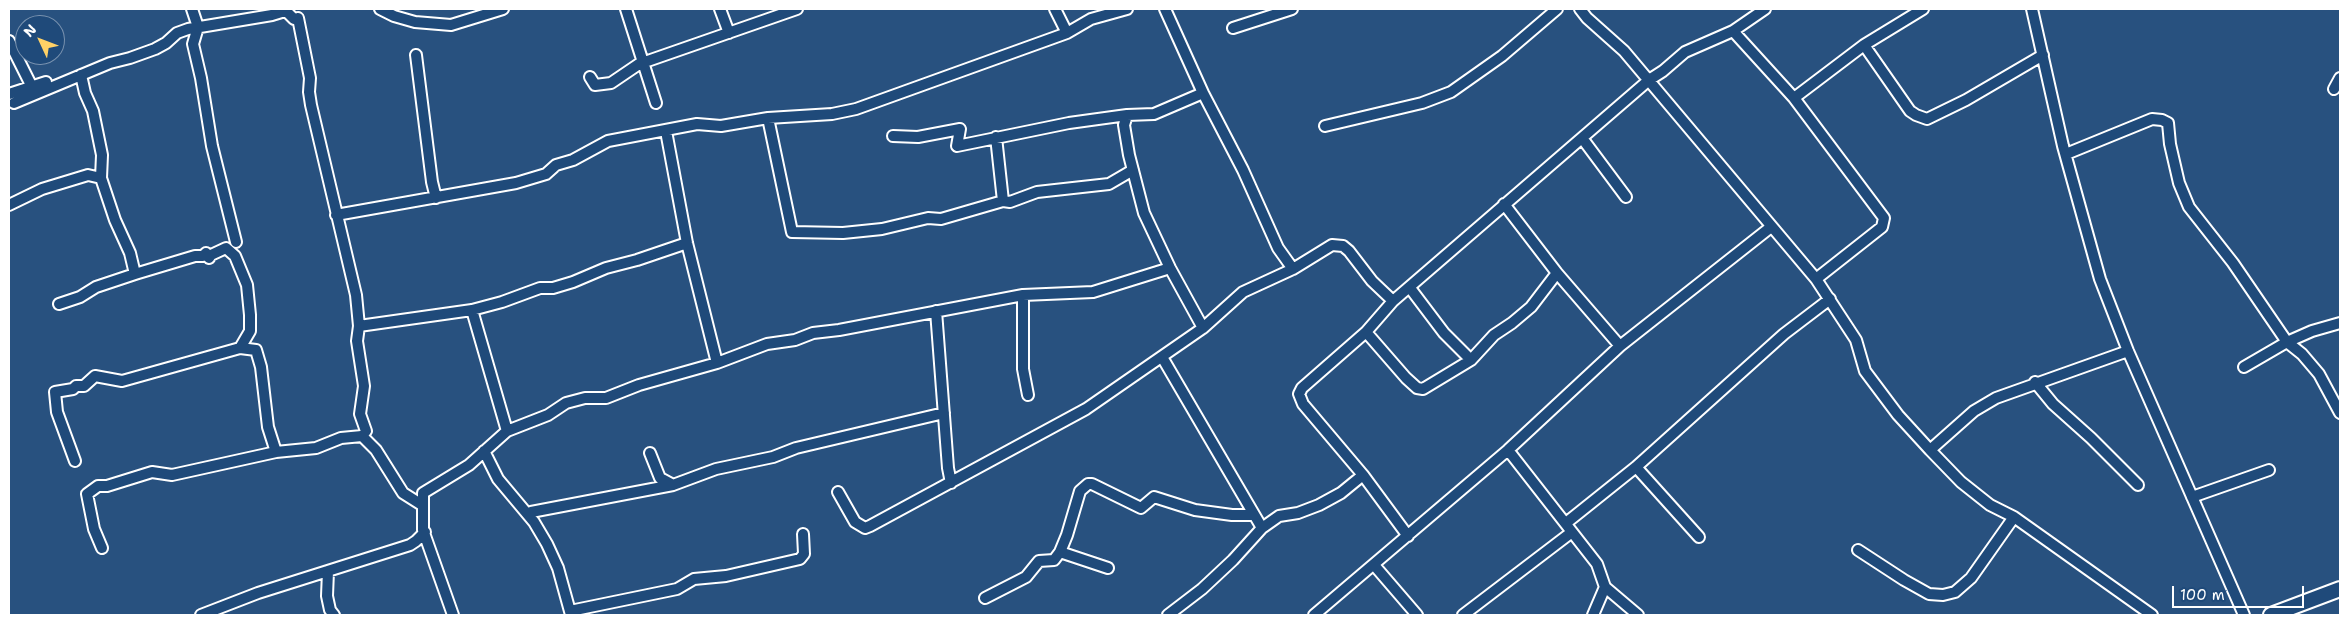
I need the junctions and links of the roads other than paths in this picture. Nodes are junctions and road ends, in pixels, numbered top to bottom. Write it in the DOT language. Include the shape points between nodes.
graph roads {
  1 [pos="192,9"];
  2 [pos="380,9"];
  3 [pos="503,9"];
  4 [pos="626,9"];
  5 [pos="720,9"];
  6 [pos="797,9"];
  7 [pos="1055,9"];
  8 [pos="1127,9"];
  9 [pos="1165,9"];
  10 [pos="1292,9"];
  11 [pos="1557,9"];
  12 [pos="1580,9"];
  13 [pos="1765,9"];
  14 [pos="1923,9"];
  15 [pos="2032,9"];
  16 [pos="284,10"];
  17 [pos="198,27"];
  18 [pos="1233,28"];
  19 [pos="1733,31"];
  20 [pos="729,33"];
  21 [pos="1067,33"];
  22 [pos="9,41"];
  23 [pos="1864,45"];
  24 [pos="416,55"];
  25 [pos="2043,55"];
  26 [pos="79,74"];
  27 [pos="590,77"];
  28 [pos="2340,78"];
  29 [pos="1649,80"];
  30 [pos="32,87"];
  31 [pos="2334,89"];
  32 [pos="1203,93"];
  33 [pos="11,98"];
  34 [pos="1794,98"];
  35 [pos="656,102"];
  36 [pos="1127,115"];
  37 [pos="768,118"];
  38 [pos="1325,126"];
  39 [pos="666,131"];
  40 [pos="893,136"];
  41 [pos="996,137"];
  42 [pos="1582,138"];
  43 [pos="2066,154"];
  44 [pos="1133,170"];
  45 [pos="101,178"];
  46 [pos="1626,197"];
  47 [pos="436,198"];
  48 [pos="1003,201"];
  49 [pos="1504,204"];
  50 [pos="9,205"];
  51 [pos="336,215"];
  52 [pos="1771,227"];
  53 [pos="236,242"];
  54 [pos="687,243"];
  55 [pos="1170,268"];
  56 [pos="1293,269"];
  57 [pos="1556,273"];
  58 [pos="134,274"];
  59 [pos="1816,280"];
  60 [pos="1410,288"];
  61 [pos="1023,295"];
  62 [pos="1830,299"];
  63 [pos="1393,301"];
  64 [pos="59,304"];
  65 [pos="472,310"];
  66 [pos="936,311"];
  67 [pos="2340,323"];
  68 [pos="359,326"];
  69 [pos="1203,328"];
  70 [pos="1366,332"];
  71 [pos="2287,342"];
  72 [pos="1620,346"];
  73 [pos="240,348"];
  74 [pos="2128,350"];
  75 [pos="1162,357"];
  76 [pos="1471,360"];
  77 [pos="717,363"];
  78 [pos="2244,367"];
  79 [pos="2036,382"];
  80 [pos="1028,395"];
  81 [pos="944,413"];
  82 [pos="2340,413"];
  83 [pos="507,431"];
  84 [pos="362,436"];
  85 [pos="1508,450"];
  86 [pos="1930,450"];
  87 [pos="276,452"];
  88 [pos="484,452"];
  89 [pos="650,453"];
  90 [pos="75,460"];
  91 [pos="1636,467"];
  92 [pos="2269,470"];
  93 [pos="1364,475"];
  94 [pos="951,483"];
  95 [pos="2138,485"];
  96 [pos="673,486"];
  97 [pos="838,492"];
  98 [pos="2192,497"];
  99 [pos="422,505"];
  100 [pos="531,512"];
  101 [pos="1254,515"];
  102 [pos="2014,517"];
  103 [pos="1396,518"];
  104 [pos="1566,523"];
  105 [pos="1262,528"];
  106 [pos="1417,528"];
  107 [pos="424,532"];
  108 [pos="1572,532"];
  109 [pos="803,534"];
  110 [pos="1408,536"];
  111 [pos="1699,537"];
  112 [pos="102,548"];
  113 [pos="1858,550"];
  114 [pos="1060,552"];
  115 [pos="1374,565"];
  116 [pos="1108,568"];
  117 [pos="328,571"];
  118 [pos="1605,587"];
  119 [pos="2340,589"];
  120 [pos="986,598"];
  121 [pos="570,613"];
  122 [pos="201,615"];
  123 [pos="334,615"];
  124 [pos="453,615"];
  125 [pos="1168,615"];
  126 [pos="1314,615"];
  127 [pos="1417,615"];
  128 [pos="1463,615"];
  129 [pos="1593,615"];
  130 [pos="1638,615"];
  131 [pos="2152,615"];
  132 [pos="2244,615"];
  133 [pos="2271,615"];
  1 -- 17 [label="street"];
  2 -- 3 [label="street" via="415,22 451,24"];
  4 -- 35 [label="street"];
  5 -- 20 [label="street"];
  6 -- 20 [label="street"];
  7 -- 21 [label="street"];
  8 -- 21 [label="street" via="1091,19"];
  9 -- 32 [label="street"];
  10 -- 18 [label="street"];
  11 -- 38 [label="street" via="1502,56 1451,92 1422,103"];
  12 -- 29 [label="street"];
  13 -- 19 [label="street"];
  14 -- 23 [label="street"];
  15 -- 25 [label="street"];
  16 -- 17 [label="street" via="272,16"];
  16 -- 51 [label="street" via="294,19 298,18 310,78 311,105"];
  17 -- 26 [label="street" via="177,33 155,49"];
  17 -- 53 [label="street" via="192,44 212,146"];
  19 -- 29 [label="street" via="1686,52"];
  19 -- 34 [label="street"];
  20 -- 27 [label="street" via="639,64 611,83 595,85"];
  21 -- 37 [label="street" via="856,109 832,114"];
  22 -- 30 [label="street"];
  23 -- 25 [label="street" via="1910,110 1927,119"];
  23 -- 34 [label="street"];
  24 -- 47 [label="street"];
  25 -- 43 [label="street"];
  26 -- 30 [label="street"];
  26 -- 33 [label="street"];
  26 -- 45 [label="street" via="93,111 102,155"];
  28 -- 31 [label="street"];
  29 -- 42 [label="street"];
  29 -- 52 [label="street"];
  30 -- 33 [label="street"];
  32 -- 36 [label="street" via="1154,114"];
  32 -- 56 [label="street" via="1278,248"];
  34 -- 59 [label="street" via="1884,218 1882,227"];
  36 -- 41 [label="street"];
  36 -- 44 [label="street" via="1124,125"];
  37 -- 39 [label="street" via="720,126 697,124"];
  37 -- 48 [label="street" via="792,232 843,233 882,229 928,218 941,219"];
  39 -- 47 [label="street" via="608,141 572,160 556,164 546,174 516,183"];
  39 -- 54 [label="street"];
  40 -- 41 [label="street" via="918,137 960,129 957,146"];
  41 -- 48 [label="street"];
  42 -- 46 [label="street"];
  42 -- 49 [label="street"];
  43 -- 71 [label="street" via="2152,119 2168,123 2179,183 2189,207 2233,263"];
  43 -- 74 [label="street" via="2100,279"];
  44 -- 48 [label="street" via="1109,184 1037,192 1010,202"];
  44 -- 55 [label="street" via="1144,213"];
  45 -- 50 [label="street" via="88,175 42,189"];
  45 -- 58 [label="street" via="130,253"];
  47 -- 51 [label="street"];
  49 -- 57 [label="street"];
  49 -- 60 [label="street"];
  51 -- 68 [label="street" via="356,295"];
  52 -- 59 [label="street"];
  52 -- 72 [label="street"];
  54 -- 65 [label="street" via="606,268 573,282 540,288"];
  54 -- 77 [label="street"];
  55 -- 61 [label="street" via="1093,292"];
  55 -- 69 [label="street"];
  56 -- 63 [label="street" via="1332,245 1343,246"];
  56 -- 69 [label="street" via="1243,292"];
  57 -- 72 [label="street"];
  57 -- 76 [label="street" via="1530,307 1494,335"];
  58 -- 64 [label="street" via="138,273"];
  58 -- 73 [label="street" via="206,253 209,258 226,248 235,256 247,285 250,331"];
  59 -- 62 [label="street"];
  60 -- 63 [label="street"];
  60 -- 76 [label="street" via="1444,333"];
  61 -- 66 [label="street"];
  61 -- 80 [label="street" via="1024,369"];
  62 -- 86 [label="street" via="1856,340 1865,371"];
  62 -- 91 [label="street" via="1784,334"];
  63 -- 70 [label="street"];
  65 -- 68 [label="street"];
  65 -- 83 [label="street"];
  66 -- 77 [label="street" via="767,344"];
  66 -- 81 [label="street"];
  67 -- 71 [label="street"];
  68 -- 84 [label="street" via="357,341 364,386 360,414 366,430"];
  69 -- 75 [label="street"];
  70 -- 76 [label="street" via="1419,389"];
  70 -- 93 [label="street" via="1299,394 1303,404"];
  71 -- 78 [label="street"];
  71 -- 82 [label="street" via="2319,374"];
  72 -- 85 [label="street"];
  73 -- 87 [label="street" via="256,350 261,367 266,420"];
  73 -- 90 [label="street" via="122,380 95,376 84,386 55,392 57,412"];
  74 -- 79 [label="street"];
  74 -- 98 [label="street"];
  75 -- 94 [label="street" via="1086,409"];
  75 -- 101 [label="street"];
  77 -- 83 [label="street" via="606,398 585,398 566,403"];
  79 -- 86 [label="street" via="1974,411"];
  79 -- 95 [label="street" via="2053,404"];
  81 -- 94 [label="street"];
  81 -- 96 [label="street" via="716,469"];
  83 -- 88 [label="street"];
  84 -- 87 [label="street" via="341,438 316,448"];
  84 -- 99 [label="street" via="376,450 403,492"];
  85 -- 104 [label="street"];
  85 -- 106 [label="street"];
  86 -- 102 [label="street" via="1982,499"];
  87 -- 112 [label="street" via="172,475 152,472 108,486 98,486 87,494 94,529"];
  88 -- 99 [label="street" via="470,465 423,493"];
  88 -- 121 [label="street" via="498,479 534,522 547,544 558,568"];
  89 -- 96 [label="street" via="660,478"];
  91 -- 104 [label="street"];
  91 -- 111 [label="street"];
  92 -- 98 [label="street"];
  93 -- 103 [label="street"];
  93 -- 105 [label="street" via="1319,505 1279,516"];
  94 -- 97 [label="street" via="865,528 850,516"];
  96 -- 100 [label="street"];
  98 -- 132 [label="street"];
  99 -- 107 [label="street"];
  101 -- 105 [label="street"];
  101 -- 114 [label="street" via="1195,510 1154,497 1141,508 1123,497 1088,484 1080,491"];
  102 -- 113 [label="street" via="1971,578 1955,592 1943,595 1929,594"];
  102 -- 131 [label="street"];
  103 -- 106 [label="street"];
  103 -- 110 [label="street"];
  104 -- 108 [label="street"];
  105 -- 125 [label="street" via="1202,589"];
  106 -- 110 [label="street"];
  107 -- 117 [label="street" via="410,545"];
  107 -- 124 [label="street"];
  108 -- 118 [label="street" via="1597,564"];
  108 -- 128 [label="street"];
  109 -- 121 [label="street" via="804,554 800,559 726,576 694,579 677,589"];
  110 -- 115 [label="street"];
  114 -- 116 [label="street"];
  114 -- 120 [label="street" via="1054,560 1039,561 1026,577"];
  115 -- 126 [label="street"];
  115 -- 127 [label="street"];
  117 -- 122 [label="street"];
  117 -- 123 [label="street" via="327,596"];
  118 -- 129 [label="street"];
  118 -- 130 [label="street"];
  119 -- 133 [label="street"];
}
